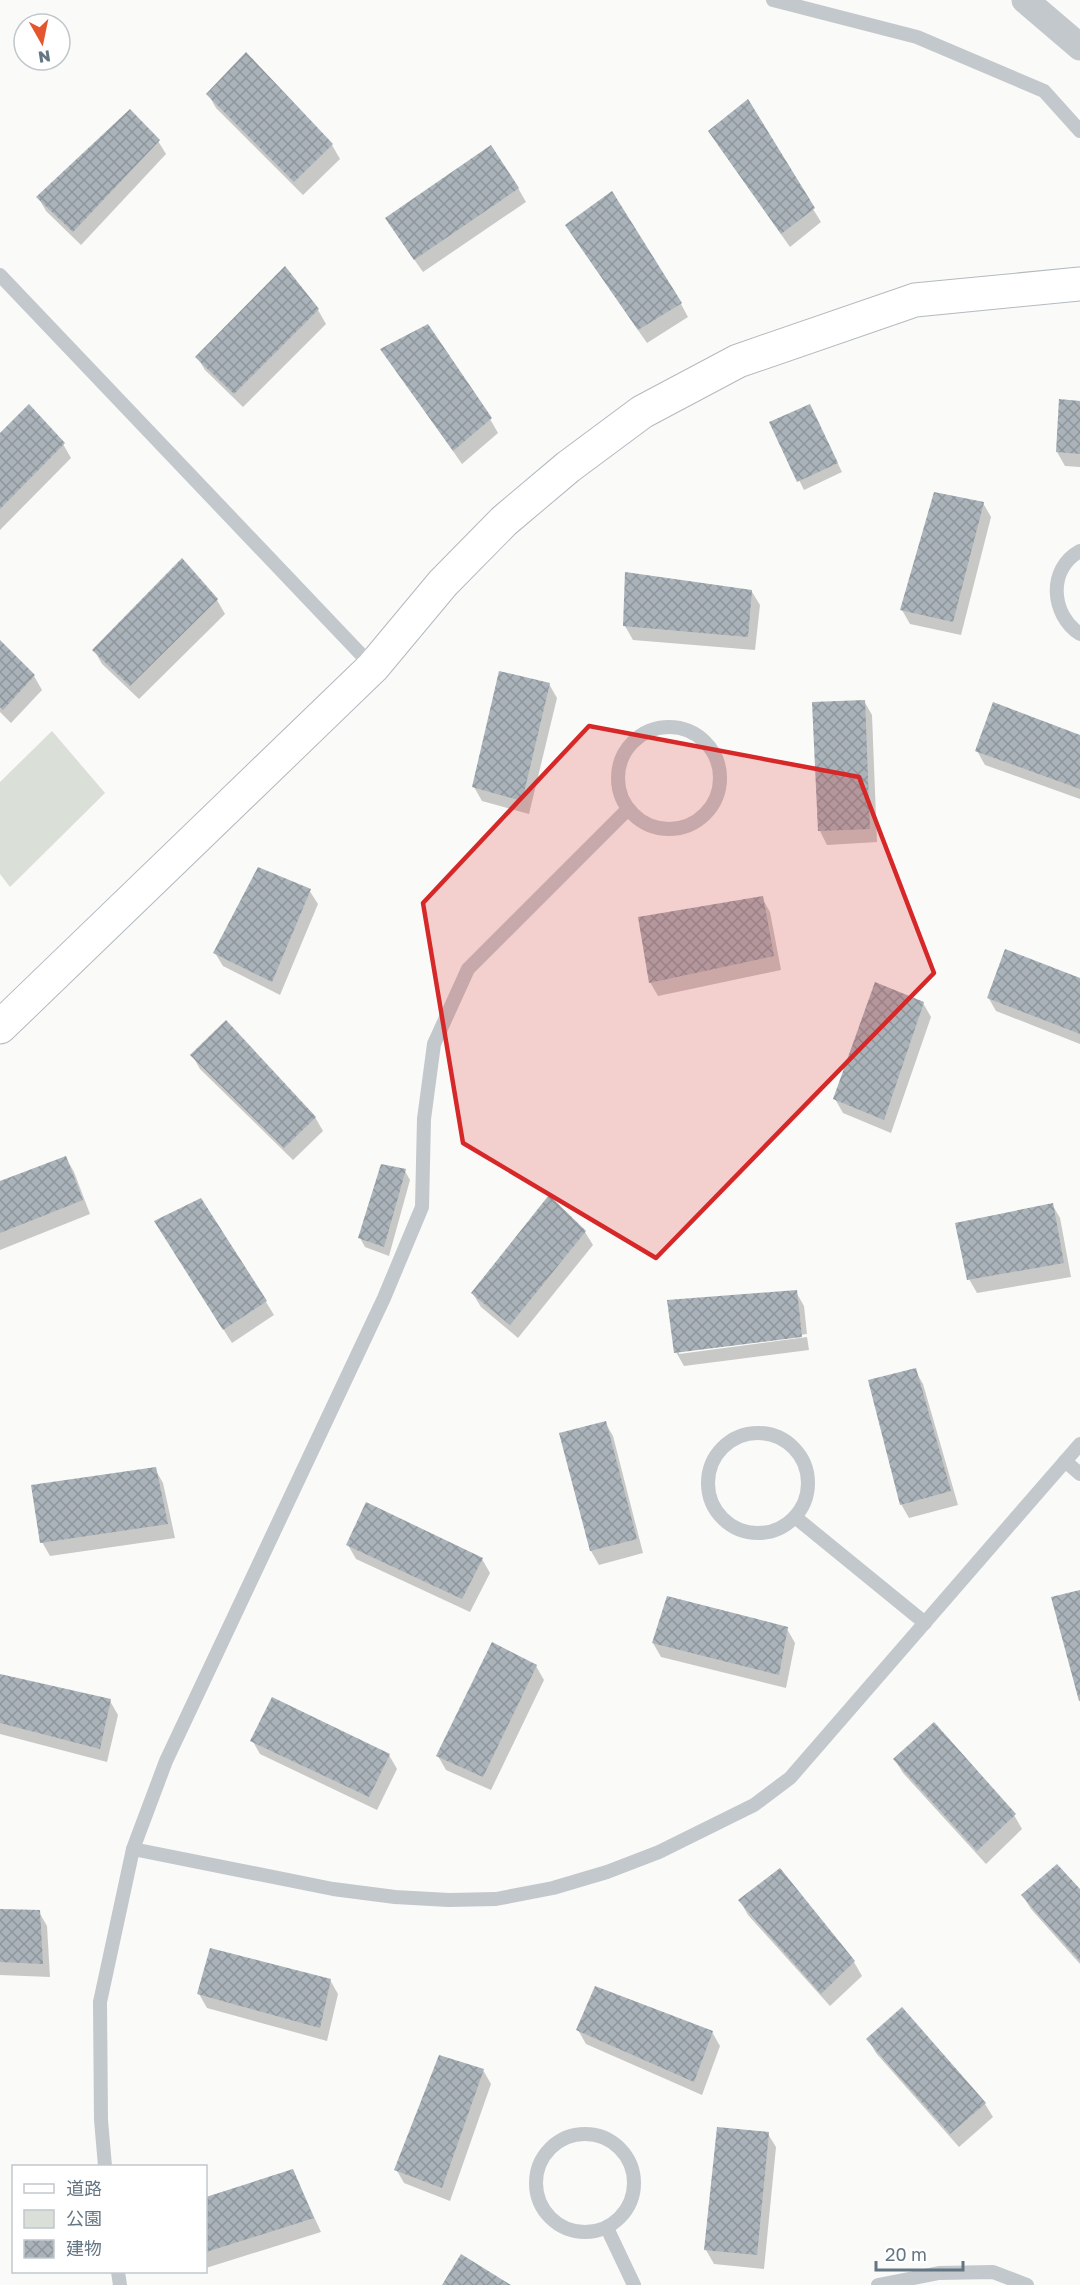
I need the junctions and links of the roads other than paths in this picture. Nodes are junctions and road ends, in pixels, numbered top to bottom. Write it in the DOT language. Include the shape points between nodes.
graph roads {
  1 [pos="773,0"];
  2 [pos="1025,0"];
  3 [pos="1080,46"];
  4 [pos="1080,131"];
  5 [pos="0,275"];
  6 [pos="1080,284"];
  7 [pos="1080,551"];
  8 [pos="1080,634"];
  9 [pos="373,667"];
  10 [pos="628,809"];
  11 [pos="0,1027"];
  12 [pos="1080,1444"];
  13 [pos="1065,1461"];
  14 [pos="1080,1474"];
  15 [pos="795,1517"];
  16 [pos="924,1623"];
  17 [pos="133,1849"];
  18 [pos="105,2165"];
  19 [pos="607,2228"];
  20 [pos="634,2285"];
  21 [pos="878,2285"];
  22 [pos="1027,2285"];
  1 -- 4 [label="lane" via="928,42 1044,91"];
  2 -- 3 [label="street"];
  5 -- 9 [label="lane"];
  6 -- 9 [label="street" via="915,300 738,361 652,407 568,467 504,521 443,583"];
  7 -- 8 [label="lane" via="1061,570 1056,585 1059,610"];
  9 -- 11 [label="street"];
  10 -- 10 [label="lane" via="649,826 673,830 695,823 711,808 720,789 714,754 699,737 679,728 656,729 638,737 624,752 617,772 619,791"];
  10 -- 17 [label="lane" via="468,969 434,1044 424,1119 422,1207 384,1298 166,1761"];
  12 -- 13 [label="lane"];
  13 -- 14 [label="lane"];
  13 -- 16 [label="lane"];
  15 -- 15 [label="lane" via="805,1501 809,1483 802,1458 789,1442 770,1433 748,1433 732,1439 716,1454 708,1473 708,1494 718,1514 732,1526 754,1533 771,1532"];
  15 -- 16 [label="lane"];
  16 -- 17 [label="lane" via="790,1778 754,1805 659,1852 553,1888 496,1899 395,1897 333,1889"];
  17 -- 18 [label="lane" via="100,2002 100,2120"];
  19 -- 19 [label="lane" via="625,2214 633,2199 632,2164 620,2147 605,2137 584,2133 558,2141 541,2160 535,2179 537,2199 547,2216 562,2228 583,2233"];
  19 -- 20 [label="lane"];
  21 -- 22 [label="lane" via="939,2273 993,2272"];
}
